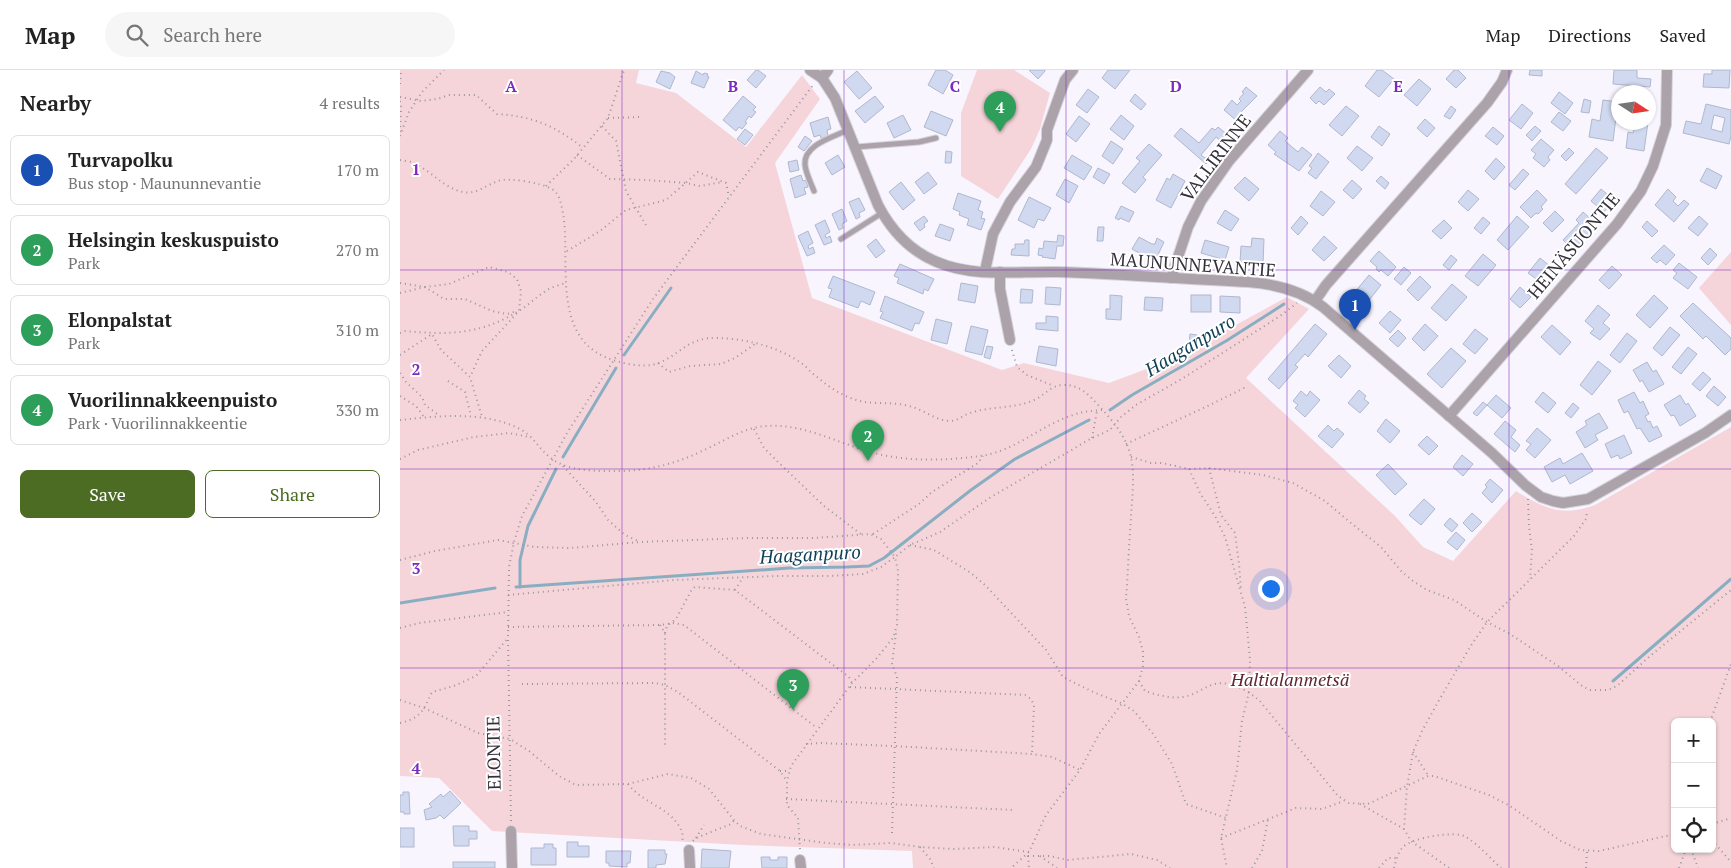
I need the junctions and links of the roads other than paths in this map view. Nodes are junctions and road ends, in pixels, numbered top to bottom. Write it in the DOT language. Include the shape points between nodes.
graph roads {
  1 [pos="810,70"];
  2 [pos="1073,70"];
  3 [pos="1308,70"];
  4 [pos="1507,70"];
  5 [pos="1668,70"];
  6 [pos="825,74"];
  7 [pos="848,130"];
  8 [pos="936,138"];
  9 [pos="856,147"];
  10 [pos="814,192"];
  11 [pos="882,213"];
  12 [pos="841,239"];
  13 [pos="985,271"];
  14 [pos="1000,272"];
  15 [pos="1171,278"];
  16 [pos="1315,301"];
  17 [pos="1010,340"];
  18 [pos="1731,415"];
  19 [pos="1449,416"];
  20 [pos="511,831"];
  21 [pos="689,850"];
  22 [pos="512,868"];
  23 [pos="690,868"];
  1 -- 6 [label="street"];
  2 -- 13 [label="street" via="1065,80 1036,168 995,228"];
  3 -- 15 [label="street, VALLIRINNE" via="1229,161 1201,201"];
  4 -- 16 [label="street" via="1488,103"];
  5 -- 19 [label="street, HEINÄSUONTIE" via="1666,125 1641,192 1617,224"];
  6 -- 7 [label="street, MAUNUNNEVANTIE"];
  7 -- 9 [label="street, MAUNUNNEVANTIE"];
  7 -- 10 [label="lane" via="814,146 806,155 805,166"];
  8 -- 9 [label="lane"];
  9 -- 11 [label="street, MAUNUNNEVANTIE"];
  11 -- 12 [label="lane"];
  11 -- 13 [label="street, MAUNUNNEVANTIE" via="906,243 936,262 953,268"];
  13 -- 14 [label="street, MAUNUNNEVANTIE"];
  14 -- 15 [label="street, MAUNUNNEVANTIE"];
  14 -- 17 [label="street"];
  15 -- 16 [label="street, MAUNUNNEVANTIE" via="1260,283 1278,286"];
  16 -- 19 [label="street, MAUNUNNEVANTIE"];
  18 -- 19 [label="street, MAUNUNNEVANTIE" via="1588,499 1563,504 1541,497 1525,485"];
  20 -- 22 [label="street"];
  21 -- 23 [label="street"];
}
